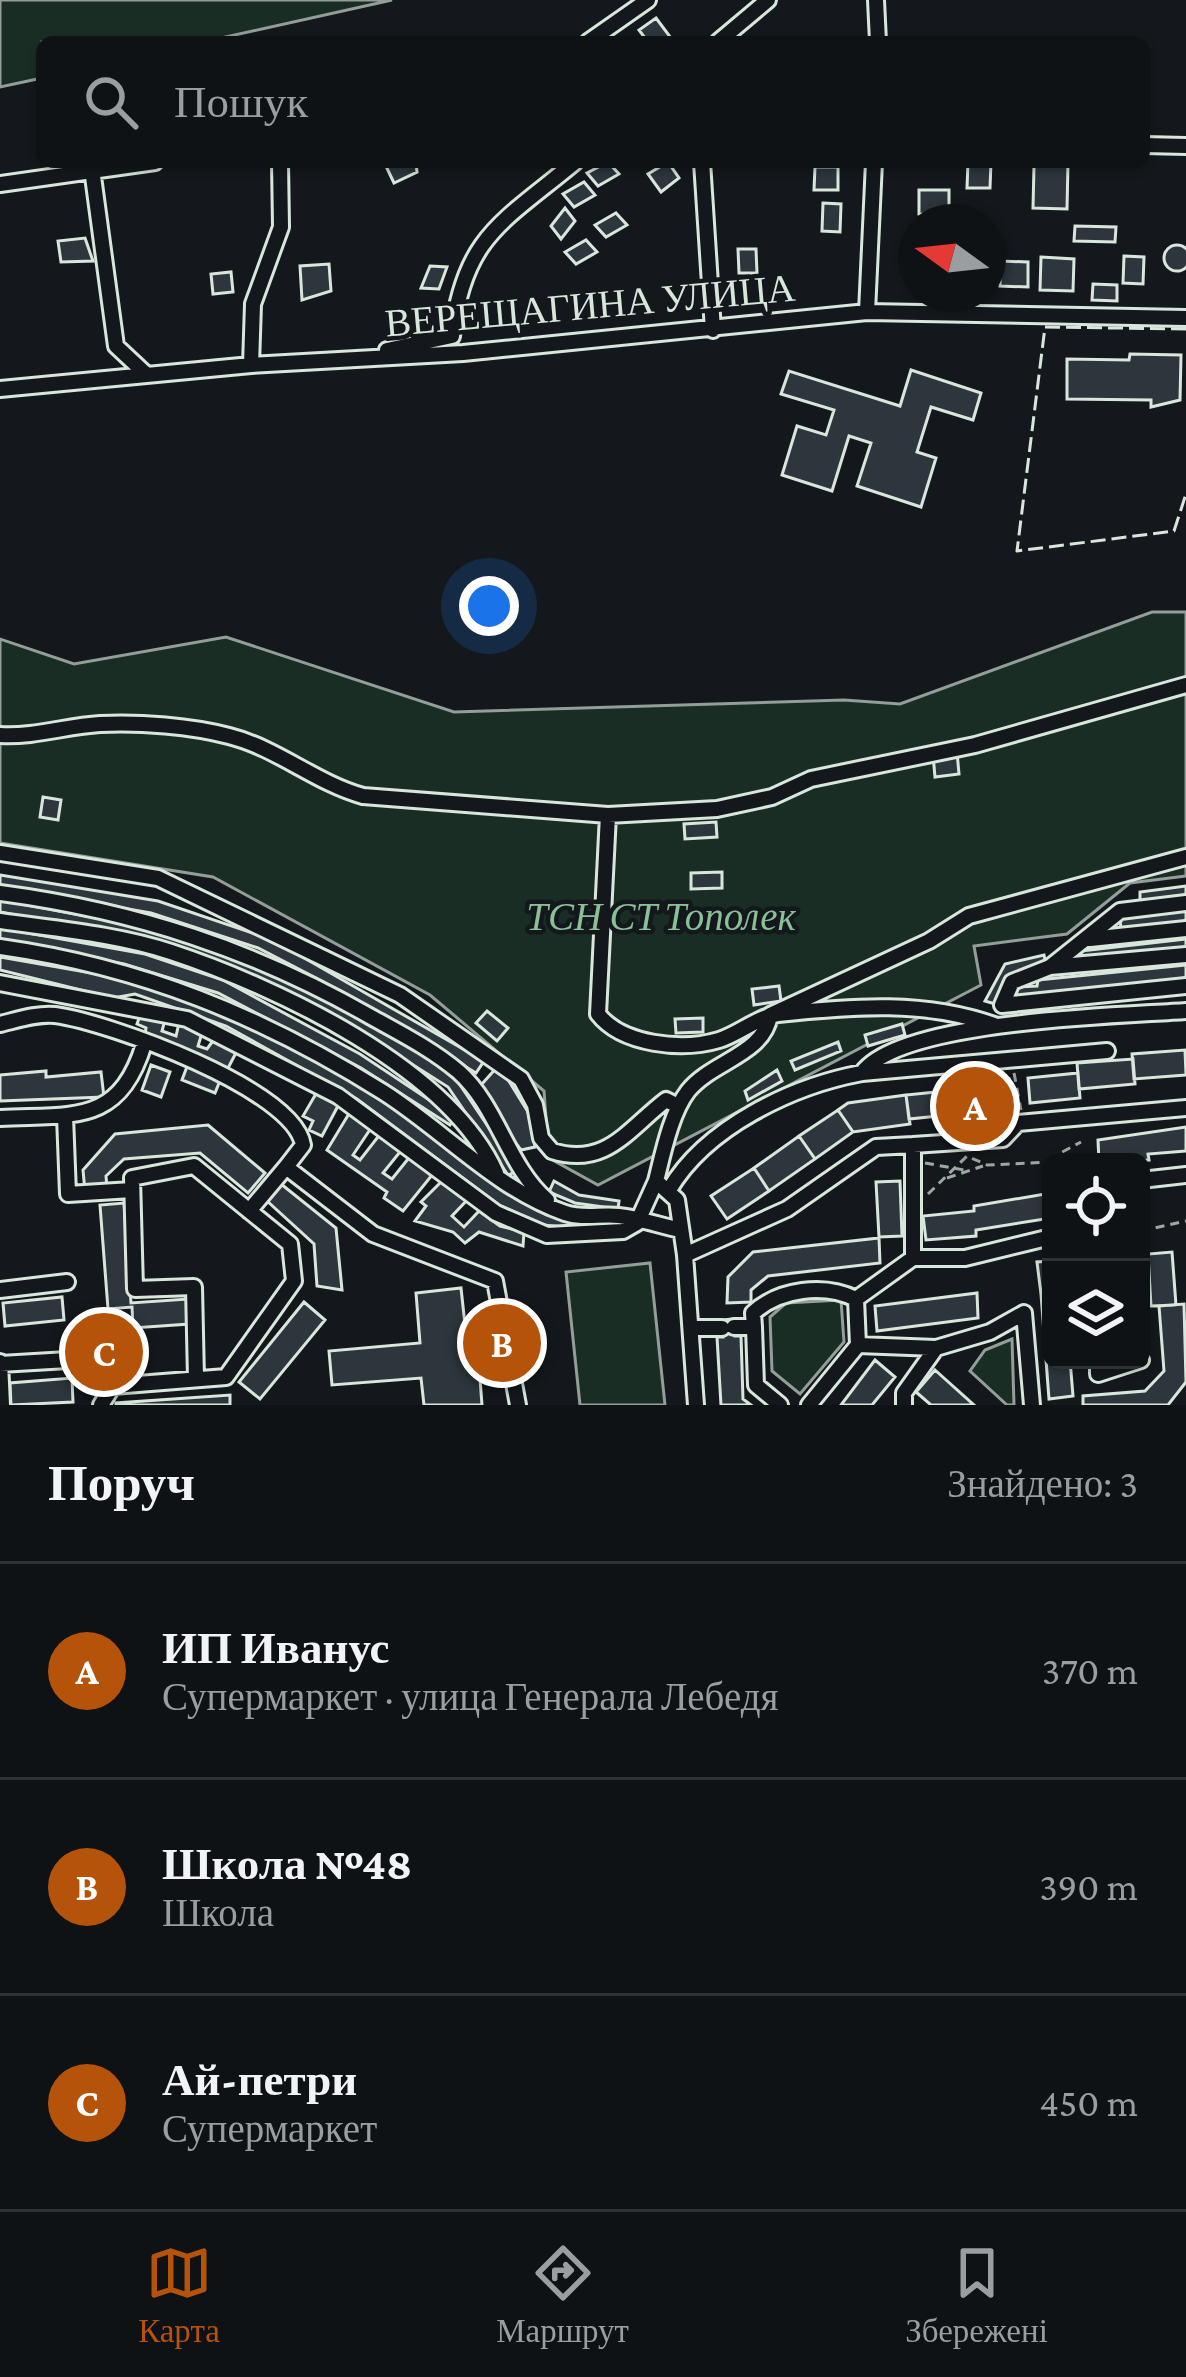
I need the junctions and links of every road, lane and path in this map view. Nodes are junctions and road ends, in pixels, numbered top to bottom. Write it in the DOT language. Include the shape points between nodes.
graph roads {
  1 [pos="648,0"];
  2 [pos="768,0"];
  3 [pos="876,0"];
  4 [pos="597,36"];
  5 [pos="725,36"];
  6 [pos="878,36"];
  7 [pos="1150,146"];
  8 [pos="1186,146"];
  9 [pos="101,168"];
  10 [pos="280,168"];
  11 [pos="568,168"];
  12 [pos="702,168"];
  13 [pos="874,168"];
  14 [pos="92,169"];
  15 [pos="0,184"];
  16 [pos="867,312"];
  17 [pos="1186,318"];
  18 [pos="713,330"];
  19 [pos="342,360"];
  20 [pos="251,365"];
  21 [pos="147,375"];
  22 [pos="0,389"];
  23 [pos="1186,685"];
  24 [pos="0,735"];
  25 [pos="608,815"];
  26 [pos="0,853"];
  27 [pos="1186,857"];
  28 [pos="0,893"];
  29 [pos="1186,903"];
  30 [pos="0,921"];
  31 [pos="1186,929"];
  32 [pos="1090,939"];
  33 [pos="0,947"];
  34 [pos="1186,955"];
  35 [pos="1050,968"];
  36 [pos="7,985"];
  37 [pos="1186,986"];
  38 [pos="1186,1012"];
  39 [pos="770,1015"];
  40 [pos="26,1019"];
  41 [pos="0,1024"];
  42 [pos="997,1026"];
  43 [pos="144,1044"];
  44 [pos="1108,1051"];
  45 [pos="1012,1059"];
  46 [pos="862,1073"];
  47 [pos="678,1106"];
  48 [pos="1186,1108"];
  49 [pos="65,1115"];
  50 [pos="0,1118"];
  51 [pos="1018,1124"];
  52 [pos="1081,1142"];
  53 [pos="913,1152"];
  54 [pos="1063,1153"];
  55 [pos="1042,1162"];
  56 [pos="988,1165"];
  57 [pos="286,1167"];
  58 [pos="957,1167"];
  59 [pos="964,1170"];
  60 [pos="1186,1175"];
  61 [pos="498,1178"];
  62 [pos="945,1179"];
  63 [pos="1150,1179"];
  64 [pos="662,1186"];
  65 [pos="132,1190"];
  66 [pos="913,1206"];
  67 [pos="249,1211"];
  68 [pos="564,1213"];
  69 [pos="1186,1221"];
  70 [pos="637,1223"];
  71 [pos="1150,1229"];
  72 [pos="681,1230"];
  73 [pos="1042,1240"];
  74 [pos="685,1255"];
  75 [pos="913,1258"];
  76 [pos="67,1282"];
  77 [pos="0,1290"];
  78 [pos="856,1299"];
  79 [pos="754,1327"];
  80 [pos="692,1328"];
  81 [pos="858,1346"];
  82 [pos="936,1348"];
  83 [pos="68,1360"];
  84 [pos="0,1363"];
  85 [pos="196,1379"];
  86 [pos="2,1405"];
  87 [pos="101,1405"];
  88 [pos="518,1405"];
  89 [pos="696,1405"];
  90 [pos="780,1405"];
  91 [pos="808,1405"];
  92 [pos="904,1405"];
  93 [pos="1032,1405"];
  1 -- 4 [label="street"];
  2 -- 5 [label="street"];
  3 -- 6 [label="street"];
  7 -- 8 [label="street"];
  9 -- 14 [label="street"];
  10 -- 20 [label="street" via="281,227 253,304"];
  11 -- 19 [label="street" via="467,262 452,336"];
  12 -- 18 [label="street"];
  13 -- 16 [label="street"];
  14 -- 15 [label="street"];
  14 -- 21 [label="street" via="116,346"];
  16 -- 17 [label="street, ВЕРЕЩАГИНА УЛИЦА"];
  16 -- 18 [label="street, ВЕРЕЩАГИНА УЛИЦА"];
  18 -- 19 [label="street, ВЕРЕЩАГИНА УЛИЦА"];
  19 -- 20 [label="street, ВЕРЕЩАГИНА УЛИЦА"];
  20 -- 21 [label="street, ВЕРЕЩАГИНА УЛИЦА"];
  21 -- 22 [label="street, ВЕРЕЩАГИНА УЛИЦА"];
  23 -- 25 [label="street" via="975,745 811,778 772,797 718,809"];
  24 -- 25 [label="street" via="103,724 224,734 364,796"];
  25 -- 39 [label="street" via="598,1006 607,1025 688,1044 714,1042"];
  26 -- 47 [label="street" via="158,878 400,995 521,1079 552,1150 594,1155 666,1100"];
  27 -- 39 [label="street" via="969,916"];
  28 -- 68 [label="street" via="183,929 341,999 459,1072 531,1187"];
  29 -- 32 [label="street" via="1120,911"];
  30 -- 61 [label="street" via="169,951 301,1010 394,1059 448,1103"];
  31 -- 32 [label="street"];
  32 -- 35 [label="street"];
  33 -- 61 [label="street" via="126,970 204,996 382,1091"];
  34 -- 35 [label="street"];
  35 -- 37 [label="street" via="1012,982 1002,1005"];
  36 -- 40 [label="street"];
  36 -- 70 [label="street" via="139,1006 251,1049 354,1107 522,1227 547,1235 623,1232"];
  38 -- 42 [label="street"];
  39 -- 42 [label="street" via="950,1009"];
  39 -- 47 [label="street" via="758,1042 698,1079"];
  40 -- 41 [label="street"];
  40 -- 43 [label="street" via="51,1014"];
  42 -- 46 [label="street" via="897,1048"];
  43 -- 49 [label="street" via="135,1074 116,1097 88,1115"];
  43 -- 57 [label="street" via="266,1099 302,1136"];
  44 -- 45 [label="street"];
  45 -- 46 [label="street"];
  45 -- 51 [label="path" via="1022,1102"];
  46 -- 64 [label="street" via="807,1087 725,1132"];
  47 -- 64 [label="street"];
  48 -- 51 [label="street"];
  49 -- 50 [label="street"];
  49 -- 65 [label="street" via="68,1194"];
  51 -- 53 [label="street" via="1003,1139"];
  52 -- 54 [label="path"];
  53 -- 58 [label="path"];
  53 -- 66 [label="street"];
  53 -- 74 [label="street" via="876,1148 787,1209"];
  55 -- 56 [label="path"];
  56 -- 58 [label="path" via="967,1156"];
  56 -- 59 [label="path"];
  57 -- 67 [label="street"];
  57 -- 88 [label="street" via="373,1234 496,1281"];
  58 -- 59 [label="path"];
  58 -- 62 [label="path"];
  59 -- 62 [label="path"];
  60 -- 63 [label="street"];
  61 -- 68 [label="street"];
  62 -- 66 [label="path"];
  64 -- 70 [label="street"];
  64 -- 72 [label="street" via="677,1200"];
  65 -- 67 [label="street" via="132,1178 194,1166"];
  65 -- 85 [label="street" via="135,1289 194,1287"];
  66 -- 75 [label="street"];
  67 -- 85 [label="street" via="290,1244 294,1281 226,1377"];
  68 -- 70 [label="street"];
  69 -- 71 [label="path"];
  70 -- 72 [label="street"];
  72 -- 74 [label="street"];
  73 -- 75 [label="street" via="965,1258"];
  74 -- 80 [label="street"];
  75 -- 78 [label="street"];
  76 -- 77 [label="street"];
  78 -- 79 [label="street" via="839,1291 773,1295 753,1313"];
  78 -- 81 [label="street"];
  79 -- 80 [label="street"];
  79 -- 90 [label="street" via="756,1384"];
  80 -- 89 [label="street"];
  81 -- 82 [label="street"];
  81 -- 91 [label="street"];
  82 -- 92 [label="street"];
  82 -- 93 [label="street" via="1024,1312"];
  83 -- 84 [label="street"];
  84 -- 86 [label="street"];
  85 -- 87 [label="street" via="113,1386"];
}
